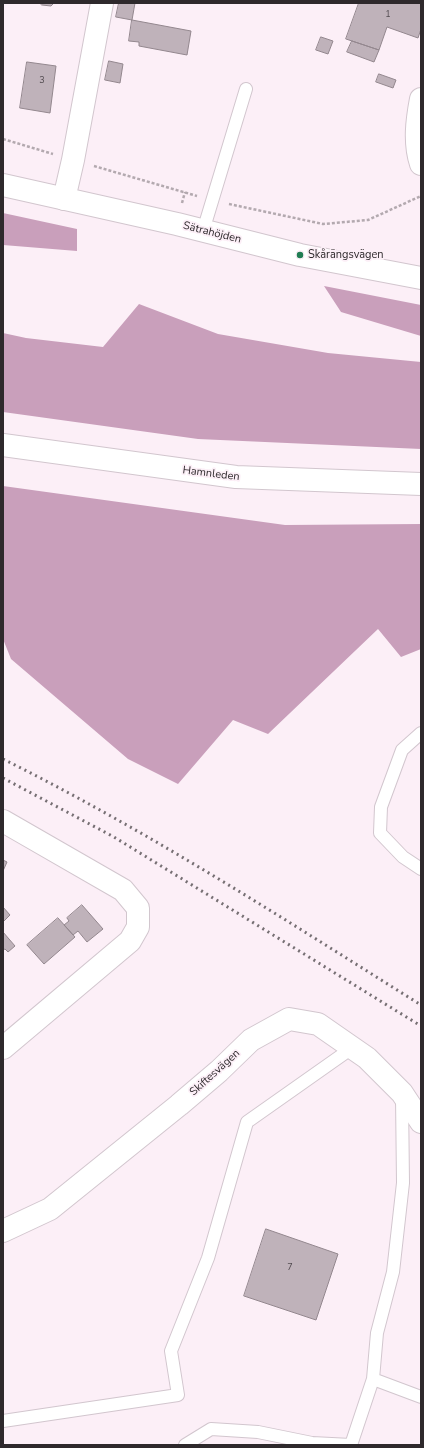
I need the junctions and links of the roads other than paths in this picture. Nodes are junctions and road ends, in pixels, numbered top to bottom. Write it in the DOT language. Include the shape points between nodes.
graph roads {
  1 [pos="102,3"];
  2 [pos="246,89"];
  3 [pos="421,99"];
  4 [pos="421,164"];
  5 [pos="3,185"];
  6 [pos="64,200"];
  7 [pos="203,231"];
  8 [pos="421,278"];
  9 [pos="3,445"];
  10 [pos="421,484"];
  11 [pos="421,733"];
  12 [pos="3,821"];
  13 [pos="421,869"];
  14 [pos="3,1048"];
  15 [pos="352,1048"];
  16 [pos="402,1093"];
  17 [pos="421,1122"];
  18 [pos="3,1231"];
  19 [pos="373,1379"];
  20 [pos="421,1397"];
  21 [pos="3,1421"];
  22 [pos="185,1445"];
  1 -- 6 [label="street"];
  2 -- 7 [label="lane"];
  3 -- 4 [label="street" via="417,120 417,153"];
  5 -- 6 [label="street, Sätrahöjden"];
  6 -- 7 [label="street, Sätrahöjden"];
  7 -- 8 [label="street, Sätrahöjden" via="300,255"];
  9 -- 10 [label="street, Hamnleden" via="236,477"];
  11 -- 13 [label="lane" via="402,750 381,807 380,833 403,857"];
  12 -- 14 [label="street" via="123,890 138,908 138,927 130,941"];
  15 -- 16 [label="street, Skiftesvägen" via="367,1058"];
  15 -- 18 [label="street, Skiftesvägen" via="318,1024 289,1019 251,1040 179,1105 50,1209"];
  15 -- 21 [label="lane" via="247,1122 208,1258 171,1350 178,1395"];
  16 -- 17 [label="street, Skiftesvägen"];
  16 -- 19 [label="lane" via="403,1183 393,1272 377,1333"];
  19 -- 20 [label="lane"];
  19 -- 22 [label="lane" via="351,1445 312,1443 258,1432 211,1430"];
}
